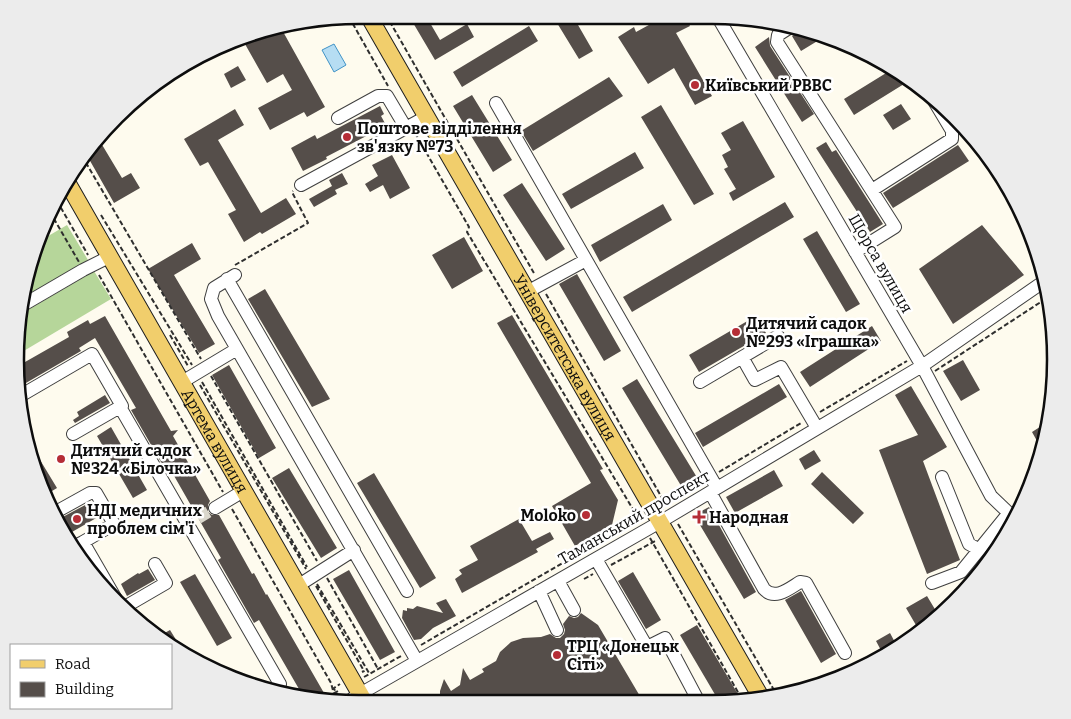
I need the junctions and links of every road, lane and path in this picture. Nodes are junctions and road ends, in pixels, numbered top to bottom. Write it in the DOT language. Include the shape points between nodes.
graph roads {
  1 [pos="353,24"];
  2 [pos="373,24"];
  3 [pos="391,24"];
  4 [pos="722,24"];
  5 [pos="783,32"];
  6 [pos="392,92"];
  7 [pos="496,103"];
  8 [pos="426,116"];
  9 [pos="943,116"];
  10 [pos="338,118"];
  11 [pos="408,126"];
  12 [pos="86,164"];
  13 [pos="301,186"];
  14 [pos="71,189"];
  15 [pos="872,190"];
  16 [pos="60,207"];
  17 [pos="100,212"];
  18 [pos="55,219"];
  19 [pos="855,252"];
  20 [pos="109,256"];
  21 [pos="586,260"];
  22 [pos="88,267"];
  23 [pos="231,277"];
  24 [pos="1039,285"];
  25 [pos="534,288"];
  26 [pos="29,302"];
  27 [pos="778,336"];
  28 [pos="237,348"];
  29 [pos="742,357"];
  30 [pos="922,366"];
  31 [pos="201,370"];
  32 [pos="182,382"];
  33 [pos="700,382"];
  34 [pos="26,393"];
  35 [pos="120,407"];
  36 [pos="817,428"];
  37 [pos="72,434"];
  38 [pos="942,477"];
  39 [pos="245,490"];
  40 [pos="713,490"];
  41 [pos="228,501"];
  42 [pos="215,508"];
  43 [pos="59,510"];
  44 [pos="1010,514"];
  45 [pos="659,523"];
  46 [pos="1003,525"];
  47 [pos="78,544"];
  48 [pos="354,550"];
  49 [pos="978,550"];
  50 [pos="596,559"];
  51 [pos="155,564"];
  52 [pos="312,578"];
  53 [pos="558,581"];
  54 [pos="932,583"];
  55 [pos="407,591"];
  56 [pos="539,591"];
  57 [pos="129,603"];
  58 [pos="574,610"];
  59 [pos="557,630"];
  60 [pos="845,653"];
  61 [pos="417,662"];
  62 [pos="378,669"];
  63 [pos="370,674"];
  64 [pos="278,685"];
  65 [pos="338,686"];
  66 [pos="772,690"];
  67 [pos="758,692"];
  68 [pos="336,693"];
  69 [pos="333,694"];
  70 [pos="740,694"];
  71 [pos="358,695"];
  72 [pos="362,695"];
  73 [pos="695,695"];
  1 -- 6 [label="path"];
  2 -- 8 [label="main road, Університетська вулиця"];
  3 -- 25 [label="path"];
  4 -- 19 [label="street, Щорса вулиця"];
  5 -- 15 [label="street" via="778,35 777,42"];
  7 -- 21 [label="street"];
  8 -- 11 [label="street"];
  8 -- 25 [label="main road, Університетська вулиця"];
  9 -- 15 [label="street" via="952,132 952,139"];
  10 -- 11 [label="street" via="384,95"];
  11 -- 13 [label="street"];
  11 -- 45 [label="path" via="469,227 467,232"];
  12 -- 31 [label="path"];
  13 -- 23 [label="path" via="292,192 308,223 230,267"];
  14 -- 20 [label="main road, Артема вулиця"];
  15 -- 19 [label="street" via="895,227"];
  16 -- 22 [label="path"];
  17 -- 31 [label="path"];
  18 -- 22 [label="path"];
  19 -- 30 [label="street, Щорса вулиця"];
  20 -- 22 [label="street"];
  20 -- 32 [label="main road, Артема вулиця"];
  21 -- 25 [label="street"];
  21 -- 40 [label="street"];
  22 -- 26 [label="street"];
  22 -- 41 [label="path"];
  23 -- 28 [label="street" via="214,288 211,299"];
  23 -- 55 [label="street"];
  24 -- 30 [label="street, Таманський проспект"];
  25 -- 45 [label="main road, Університетська вулиця"];
  25 -- 45 [label="path"];
  27 -- 29 [label="street"];
  28 -- 31 [label="street"];
  28 -- 48 [label="street"];
  29 -- 33 [label="street"];
  29 -- 36 [label="street" via="755,380 781,366"];
  30 -- 36 [label="street, Таманський проспект"];
  30 -- 44 [label="street, Щорса вулиця" via="991,496"];
  31 -- 32 [label="street"];
  31 -- 52 [label="path"];
  31 -- 52 [label="path"];
  32 -- 39 [label="main road, Артема вулиця"];
  34 -- 35 [label="street" via="92,354"];
  35 -- 37 [label="street"];
  35 -- 64 [label="street" via="193,521"];
  36 -- 40 [label="street, Таманський проспект"];
  38 -- 49 [label="street" via="969,544"];
  39 -- 41 [label="street"];
  39 -- 52 [label="main road, Артема вулиця"];
  40 -- 45 [label="street, Таманський проспект"];
  40 -- 60 [label="street" via="764,589 770,594 777,594 800,582 806,583"];
  41 -- 42 [label="street"];
  41 -- 68 [label="path"];
  43 -- 47 [label="street" via="90,492 96,493 114,524"];
  45 -- 50 [label="street, Таманський проспект"];
  45 -- 66 [label="path"];
  45 -- 67 [label="main road, Університетська вулиця"];
  45 -- 70 [label="path"];
  46 -- 49 [label="street"];
  48 -- 52 [label="street"];
  48 -- 61 [label="street"];
  49 -- 54 [label="street" via="961,572"];
  50 -- 53 [label="street, Таманський проспект"];
  50 -- 73 [label="street" via="647,647 666,638"];
  51 -- 57 [label="street" via="166,583"];
  52 -- 62 [label="path"];
  52 -- 63 [label="path"];
  52 -- 71 [label="main road, Артема вулиця"];
  53 -- 56 [label="street, Таманський проспект"];
  53 -- 58 [label="street"];
  56 -- 59 [label="street"];
  56 -- 61 [label="street, Таманський проспект"];
  61 -- 72 [label="street, Таманський проспект"];
  65 -- 68 [label="path" via="334,688"];
  68 -- 69 [label="path"];
}
